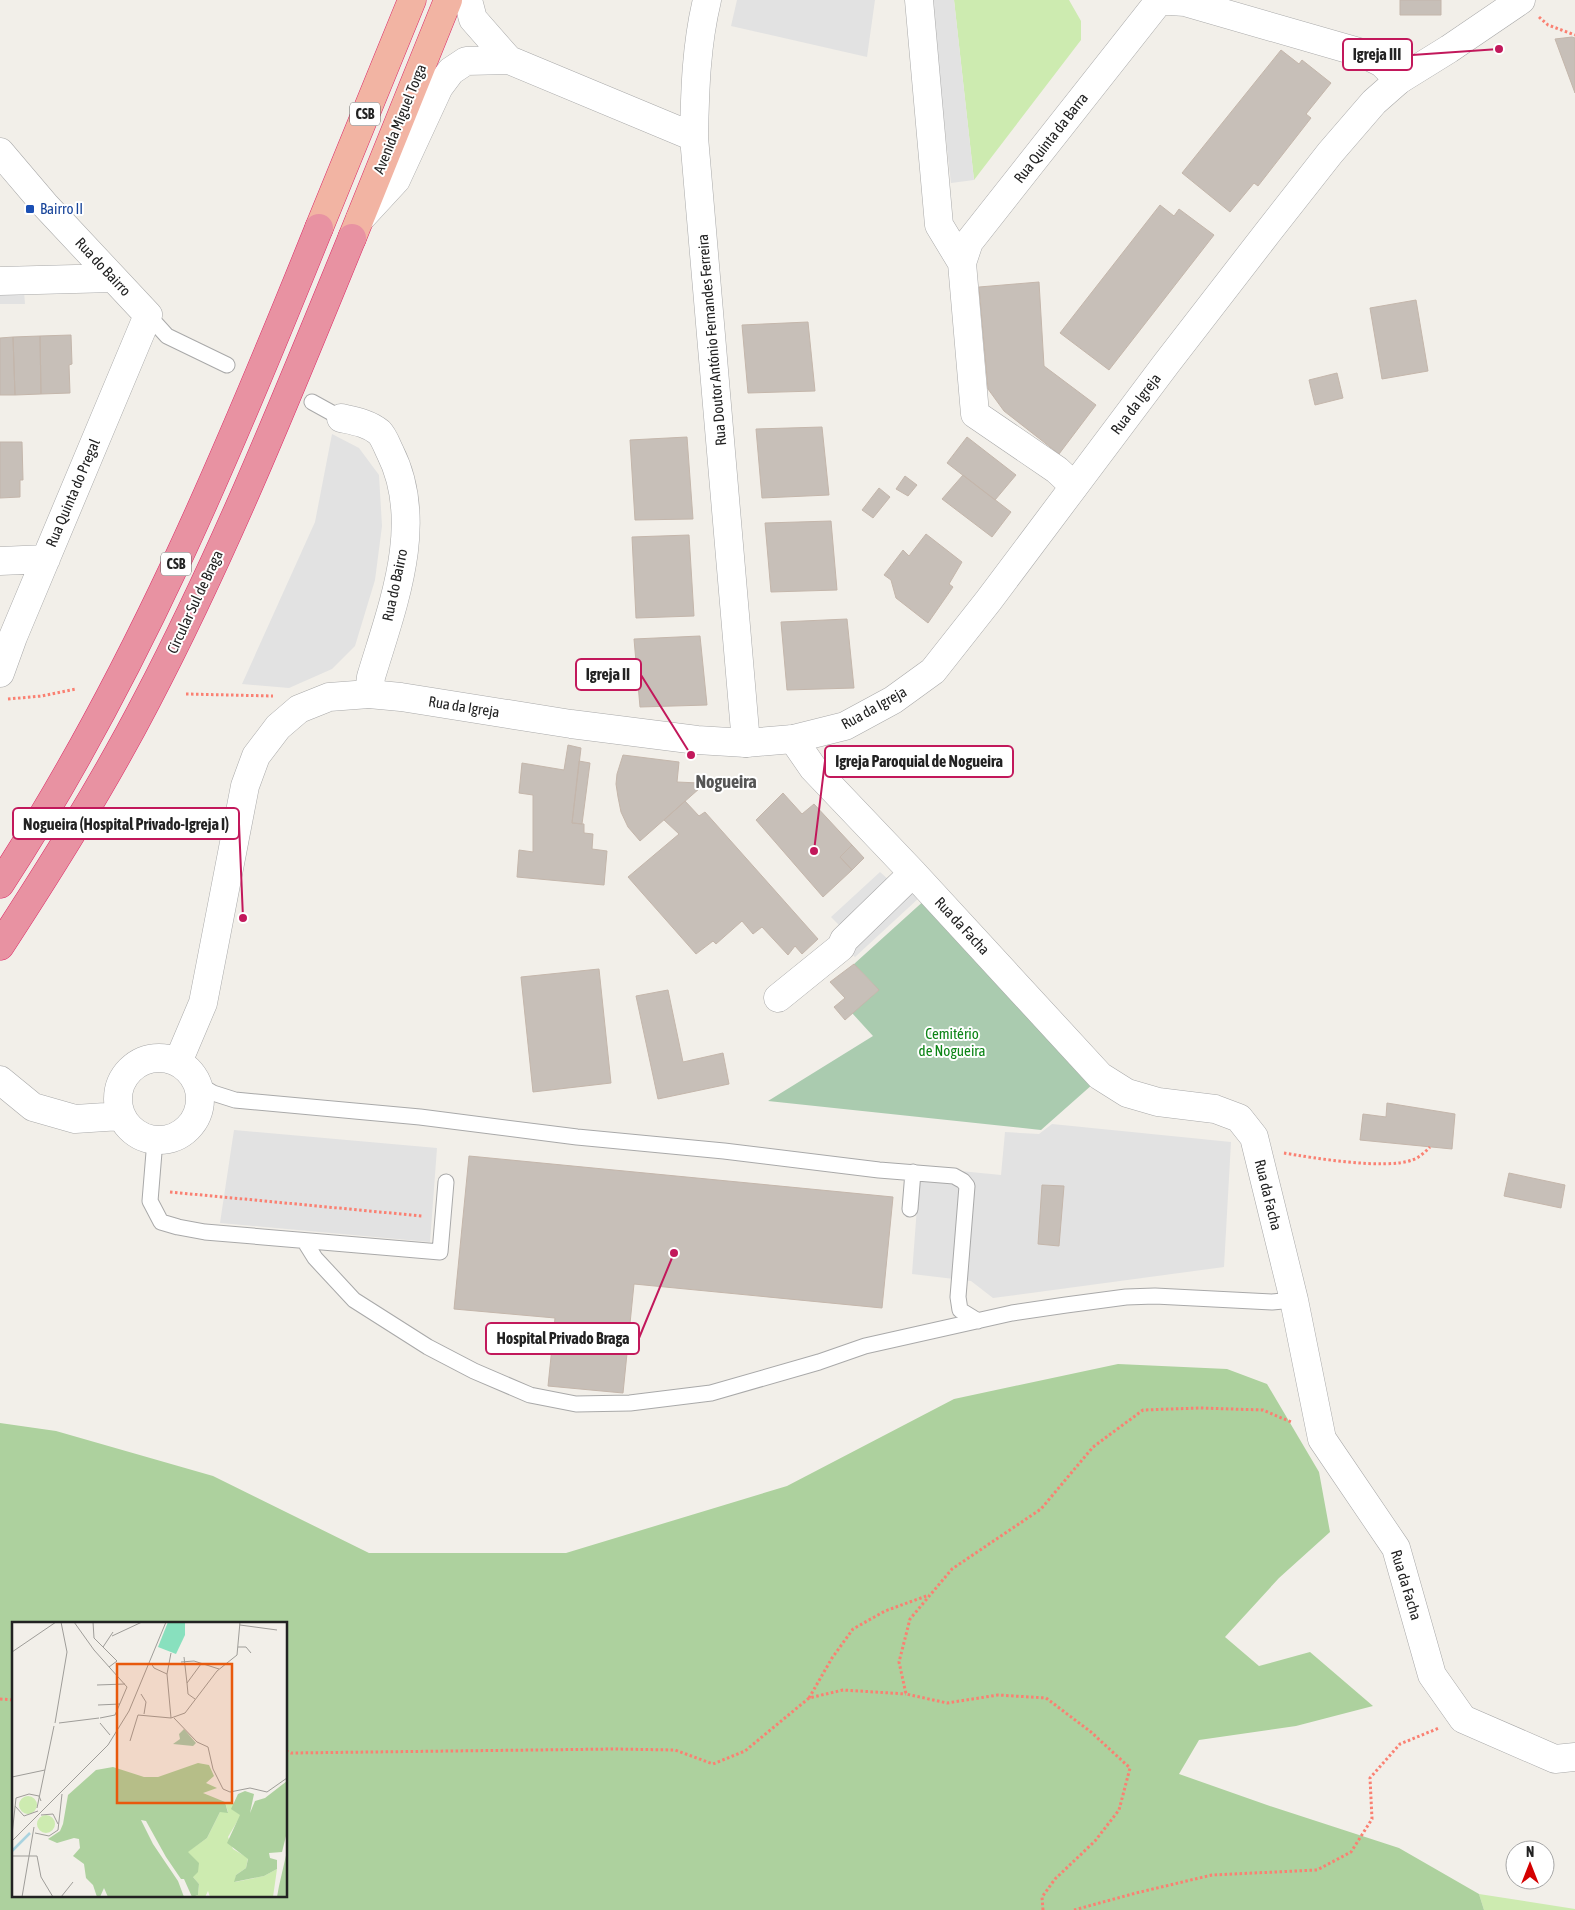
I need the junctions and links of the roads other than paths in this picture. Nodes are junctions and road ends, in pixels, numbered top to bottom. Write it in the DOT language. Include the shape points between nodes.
graph roads {
  1 [pos="412,0"];
  2 [pos="448,0"];
  3 [pos="468,0"];
  4 [pos="707,0"];
  5 [pos="919,0"];
  6 [pos="1158,1"];
  7 [pos="1528,7"];
  8 [pos="509,60"];
  9 [pos="1399,80"];
  10 [pos="694,137"];
  11 [pos="0,152"];
  12 [pos="356,228"];
  13 [pos="962,264"];
  14 [pos="113,278"];
  15 [pos="0,282"];
  16 [pos="148,315"];
  17 [pos="228,365"];
  18 [pos="312,402"];
  19 [pos="340,418"];
  20 [pos="1074,486"];
  21 [pos="46,559"];
  22 [pos="0,560"];
  23 [pos="0,673"];
  24 [pos="369,694"];
  25 [pos="792,739"];
  26 [pos="746,743"];
  27 [pos="914,873"];
  28 [pos="0,884"];
  29 [pos="0,946"];
  30 [pos="778,998"];
  31 [pos="178,1062"];
  32 [pos="0,1080"];
  33 [pos="198,1084"];
  34 [pos="121,1116"];
  35 [pos="155,1140"];
  36 [pos="913,1172"];
  37 [pos="446,1182"];
  38 [pos="910,1208"];
  39 [pos="305,1242"];
  40 [pos="1294,1300"];
  41 [pos="978,1320"];
  42 [pos="1575,1757"];
  1 -- 28 [label="highway, CSB" via="218,473 134,650 82,748"];
  2 -- 12 [label="highway, Avenida Miguel Torga / CSB"];
  3 -- 8 [label="street" via="473,19"];
  4 -- 10 [label="street, Rua Doutor António Fernandes Ferreira" via="695,73"];
  5 -- 13 [label="street" via="939,225"];
  6 -- 9 [label="street, Rua Quinta da Barra" via="1185,2 1362,53 1382,63"];
  6 -- 13 [label="street, Rua Quinta da Barra" via="969,242"];
  7 -- 9 [label="street, Rua da Igreja"];
  8 -- 10 [label="street"];
  8 -- 12 [label="street" via="466,61 451,71 439,87 396,180"];
  9 -- 20 [label="street, Rua da Igreja" via="1374,102 1330,153"];
  10 -- 26 [label="street, Rua Doutor António Fernandes Ferreira"];
  11 -- 14 [label="street, Rua do Bairro"];
  12 -- 29 [label="highway, Circular Sul de Braga / CSB" via="240,508 170,654 113,762"];
  13 -- 20 [label="street, Rua Quinta da Barra" via="975,414 1057,470"];
  14 -- 15 [label="street"];
  14 -- 16 [label="street, Rua do Bairro"];
  16 -- 17 [label="lane" via="167,336"];
  16 -- 21 [label="street, Rua Quinta do Pregal"];
  18 -- 19 [label="lane"];
  19 -- 24 [label="street, Rua do Bairro" via="364,423 380,433 398,468 406,518 401,571"];
  20 -- 25 [label="street, Rua da Igreja" via="933,672 893,700 845,726"];
  21 -- 22 [label="street"];
  21 -- 23 [label="street, Rua Quinta do Pregal"];
  24 -- 26 [label="street, Rua da Igreja" via="581,725"];
  24 -- 31 [label="street, Rua da Igreja" via="329,697 299,709 278,727 256,756 245,786 203,1003"];
  25 -- 26 [label="street, Rua da Igreja"];
  25 -- 27 [label="street, Rua da Facha" via="813,768"];
  27 -- 30 [label="street" via="844,940 841,947"];
  27 -- 40 [label="street, Rua da Facha" via="1100,1076 1127,1093 1158,1102 1215,1109 1238,1118 1254,1137"];
  31 -- 33 [label="street" via="187,1068"];
  31 -- 34 [label="street" via="153,1057 130,1068 118,1091 117,1104"];
  32 -- 34 [label="street" via="33,1107 75,1119"];
  33 -- 35 [label="street" via="201,1098 192,1124 169,1140"];
  33 -- 36 [label="lane" via="235,1100 420,1117 577,1138"];
  34 -- 35 [label="street" via="129,1128"];
  35 -- 39 [label="lane" via="150,1201 161,1222 206,1232"];
  36 -- 38 [label="lane"];
  36 -- 41 [label="lane" via="954,1176 967,1186 958,1297 960,1310"];
  37 -- 39 [label="lane" via="440,1252"];
  39 -- 41 [label="lane" via="315,1258 354,1300 428,1347 474,1371 530,1394 576,1404 630,1403 712,1393 865,1346"];
  40 -- 41 [label="lane" via="1126,1297"];
  40 -- 42 [label="street, Rua da Facha" via="1322,1439 1396,1548 1432,1675 1463,1719 1555,1759"];
}
